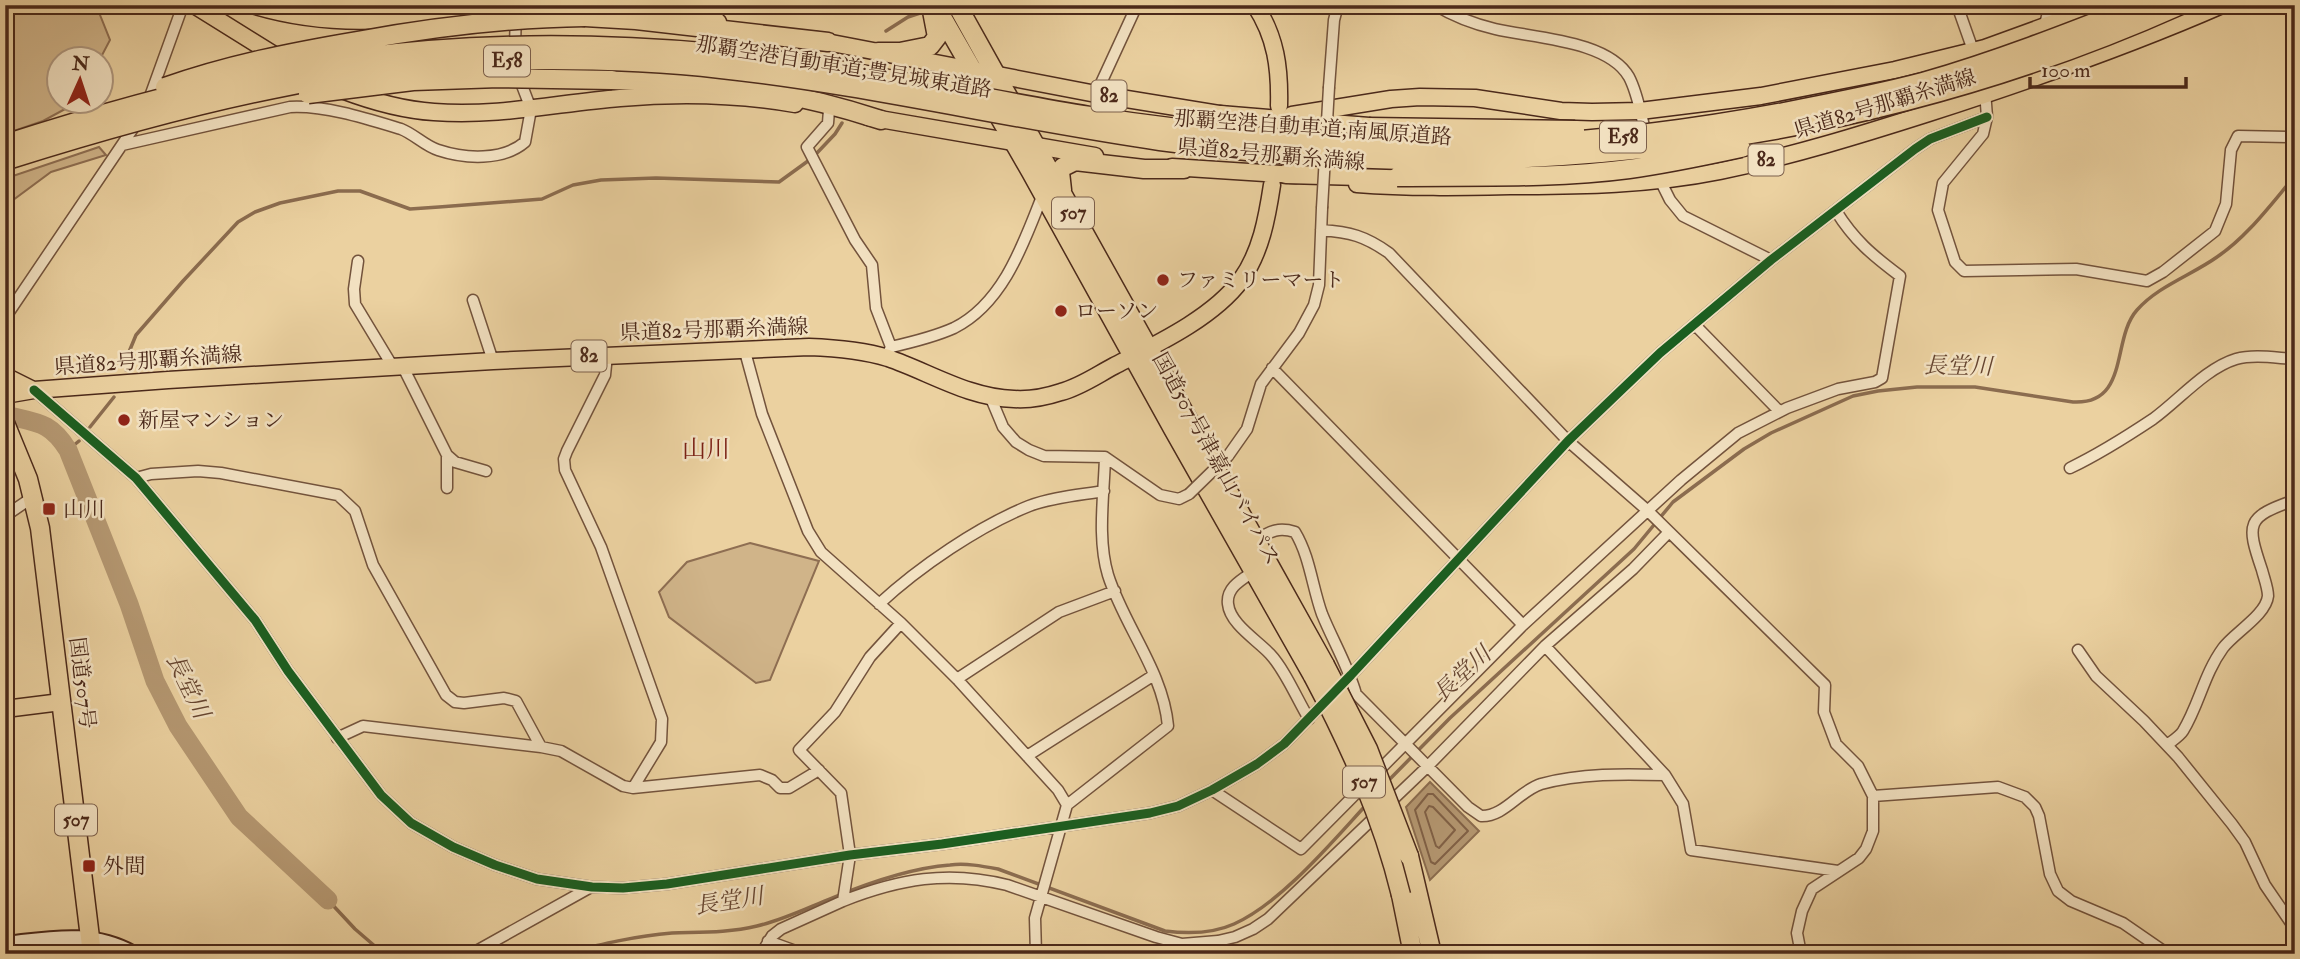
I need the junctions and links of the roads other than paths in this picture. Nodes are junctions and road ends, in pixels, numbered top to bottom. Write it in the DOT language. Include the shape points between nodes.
graph roads {
  1 [pos="183,5"];
  2 [pos="194,5"];
  3 [pos="252,5"];
  4 [pos="508,5"];
  5 [pos="516,5"];
  6 [pos="601,5"];
  7 [pos="933,5"];
  8 [pos="957,5"];
  9 [pos="1137,5"];
  10 [pos="1255,5"];
  11 [pos="1338,5"];
  12 [pos="1435,5"];
  13 [pos="1956,5"];
  14 [pos="2050,5"];
  15 [pos="2103,5"];
  16 [pos="2139,5"];
  17 [pos="2181,5"];
  18 [pos="2222,5"];
  19 [pos="2043,28"];
  20 [pos="828,42"];
  21 [pos="1973,51"];
  22 [pos="878,52"];
  23 [pos="973,71"];
  24 [pos="998,75"];
  25 [pos="1096,94"];
  26 [pos="1987,95"];
  27 [pos="1279,106"];
  28 [pos="1007,108"];
  29 [pos="531,109"];
  30 [pos="829,110"];
  31 [pos="1837,110"];
  32 [pos="1640,111"];
  33 [pos="1220,115"];
  34 [pos="1987,117"];
  35 [pos="881,120"];
  36 [pos="77,130"];
  37 [pos="2295,137"];
  38 [pos="1014,142"];
  39 [pos="122,145"];
  40 [pos="1035,145"];
  41 [pos="8,151"];
  42 [pos="1184,169"];
  43 [pos="1279,179"];
  44 [pos="1659,180"];
  45 [pos="1043,194"];
  46 [pos="1062,195"];
  47 [pos="1836,211"];
  48 [pos="1321,230"];
  49 [pos="1771,260"];
  50 [pos="358,261"];
  51 [pos="474,300"];
  52 [pos="5,318"];
  53 [pos="1695,325"];
  54 [pos="744,348"];
  55 [pos="889,352"];
  56 [pos="1141,353"];
  57 [pos="607,355"];
  58 [pos="2295,359"];
  59 [pos="493,361"];
  60 [pos="398,367"];
  61 [pos="1272,368"];
  62 [pos="5,376"];
  63 [pos="34,390"];
  64 [pos="5,395"];
  65 [pos="990,396"];
  66 [pos="1779,411"];
  67 [pos="9,429"];
  68 [pos="1568,440"];
  69 [pos="447,455"];
  70 [pos="1105,457"];
  71 [pos="2070,468"];
  72 [pos="486,471"];
  73 [pos="136,478"];
  74 [pos="447,488"];
  75 [pos="1104,491"];
  76 [pos="33,497"];
  77 [pos="2295,500"];
  78 [pos="1648,511"];
  79 [pos="5,516"];
  80 [pos="1669,533"];
  81 [pos="1257,539"];
  82 [pos="1458,558"];
  83 [pos="1253,572"];
  84 [pos="1115,591"];
  85 [pos="880,604"];
  86 [pos="901,623"];
  87 [pos="1523,625"];
  88 [pos="1545,646"];
  89 [pos="2078,650"];
  90 [pos="1319,670"];
  91 [pos="1154,675"];
  92 [pos="1350,675"];
  93 [pos="957,680"];
  94 [pos="61,702"];
  95 [pos="5,709"];
  96 [pos="1309,719"];
  97 [pos="337,738"];
  98 [pos="1406,743"];
  99 [pos="2167,745"];
  100 [pos="541,747"];
  101 [pos="1027,756"];
  102 [pos="1428,766"];
  103 [pos="819,769"];
  104 [pos="1665,775"];
  105 [pos="633,788"];
  106 [pos="1212,790"];
  107 [pos="1872,796"];
  108 [pos="1067,805"];
  109 [pos="1062,826"];
  110 [pos="850,855"];
  111 [pos="1838,871"];
  112 [pos="592,887"];
  113 [pos="1042,895"];
  114 [pos="843,901"];
  115 [pos="1403,916"];
  116 [pos="2295,929"];
  117 [pos="768,941"];
  118 [pos="5,944"];
  119 [pos="91,946"];
  120 [pos="1432,953"];
  121 [pos="134,954"];
  122 [pos="471,954"];
  123 [pos="761,954"];
  124 [pos="804,954"];
  125 [pos="1036,954"];
  126 [pos="1405,954"];
  127 [pos="1413,954"];
  128 [pos="1801,954"];
  129 [pos="2168,954"];
  1 -- 39 [label="street" via="145,111"];
  2 -- 29 [label="main road, 県道82号那覇糸満線 / 82" via="303,72 371,100 434,112"];
  3 -- 4 [label="main road" via="287,15 346,22"];
  5 -- 29 [label="street" via="514,65"];
  6 -- 20 [label="main road, 県道82号那覇糸満線 / 82"];
  7 -- 22 [label="highway" via="935,42 920,49"];
  7 -- 23 [label="highway, 国道507号津嘉山バイパス / 507"];
  8 -- 24 [label="highway, 国道507号津嘉山バイパス / 507"];
  9 -- 25 [label="street"];
  10 -- 27 [label="main road" via="1276,48"];
  11 -- 48 [label="street, bridge"];
  12 -- 32 [label="street" via="1492,28 1588,47 1605,55 1629,77"];
  13 -- 21 [label="street"];
  14 -- 19 [label="street"];
  15 -- 19 [label="main road, 県道82号那覇糸満線 / 82"];
  16 -- 31 [label="highway, 那覇空港自動車道;南風原道路 / E58, bridge"];
  17 -- 31 [label="highway, 那覇空港自動車道;南風原道路 / E58, bridge" via="2002,74 1923,98"];
  18 -- 26 [label="main road, 県道82号那覇糸満線 / 82"];
  19 -- 21 [label="main road, 県道82号那覇糸満線 / 82"];
  20 -- 22 [label="main road, 県道82号那覇糸満線 / 82"];
  20 -- 36 [label="highway, bridge" via="636,20 502,20 323,46 198,76"];
  21 -- 26 [label="street"];
  21 -- 32 [label="main road, 県道82号那覇糸満線 / 82" via="1760,96"];
  22 -- 23 [label="main road, 県道82号那覇糸満線 / 82"];
  23 -- 24 [label="main road, 県道82号那覇糸満線 / 82"];
  23 -- 38 [label="highway, 国道507号津嘉山バイパス / 507"];
  24 -- 25 [label="main road, 県道82号那覇糸満線 / 82"];
  24 -- 40 [label="highway, 国道507号津嘉山バイパス / 507"];
  25 -- 33 [label="main road, 県道82号那覇糸満線 / 82"];
  26 -- 34 [label="street"];
  26 -- 44 [label="main road, 県道82号那覇糸満線 / 82" via="1822,147"];
  28 -- 31 [label="highway, 那覇空港自動車道;南風原道路 / E58, bridge" via="1255,136 1457,145 1609,138"];
  28 -- 36 [label="highway, 那覇空港自動車道;豊見城東道路 / E58, bridge" via="808,66 719,54 538,44 352,59 257,76"];
  29 -- 30 [label="main road, 県道82号那覇糸満線 / 82" via="670,95 748,98"];
  29 -- 39 [label="street" via="525,142 495,155 437,150 404,130 304,106"];
  30 -- 35 [label="main road, 県道82号那覇糸満線 / 82"];
  30 -- 55 [label="street" via="828,123 807,148 872,265 876,308"];
  31 -- 33 [label="highway, bridge" via="1569,130 1368,127"];
  31 -- 43 [label="highway, bridge" via="1746,146 1628,169 1555,176"];
  32 -- 33 [label="main road, 県道82号那覇糸満線 / 82" via="1561,110 1438,97 1391,99 1306,114"];
  32 -- 44 [label="street"];
  34 -- 37 [label="street" via="1983,134 1943,183 1938,210 1955,262 1964,271 2076,269 2147,281 2215,231 2226,204 2231,150 2238,136"];
  34 -- 47 [label="street" via="1930,139"];
  35 -- 36 [label="highway, bridge" via="823,102 710,83 499,78 375,85"];
  35 -- 38 [label="main road, 県道82号那覇糸満線 / 82"];
  36 -- 41 [label="highway, 那覇空港自動車道;豊見城東道路 / E58, bridge"];
  38 -- 40 [label="main road, 県道82号那覇糸満線 / 82"];
  38 -- 45 [label="highway, 国道507号津嘉山バイパス / 507"];
  39 -- 52 [label="street"];
  40 -- 42 [label="main road, 県道82号那覇糸満線 / 82"];
  40 -- 46 [label="highway, 国道507号津嘉山バイパス / 507"];
  42 -- 43 [label="main road, 県道82号那覇糸満線 / 82"];
  42 -- 46 [label="highway" via="1075,161 1060,172"];
  43 -- 44 [label="main road, 県道82号那覇糸満線 / 82" via="1397,187 1595,186"];
  43 -- 56 [label="main road, 県道82号那覇糸満線 / 82" via="1258,249 1240,281 1206,312"];
  44 -- 49 [label="street" via="1683,216"];
  45 -- 55 [label="street" via="1017,257 985,305 956,327"];
  45 -- 56 [label="highway, 国道507号津嘉山バイパス / 507"];
  46 -- 56 [label="highway, 国道507号津嘉山バイパス / 507"];
  47 -- 49 [label="street"];
  47 -- 66 [label="street" via="1867,252 1900,276 1882,378"];
  48 -- 61 [label="street" via="1314,305"];
  48 -- 68 [label="street" via="1371,239 1390,253"];
  49 -- 53 [label="street"];
  50 -- 60 [label="street" via="355,304"];
  51 -- 59 [label="street"];
  53 -- 66 [label="street"];
  53 -- 68 [label="street"];
  54 -- 55 [label="main road, 県道82号那覇糸満線 / 82"];
  54 -- 57 [label="main road, 県道82号那覇糸満線 / 82"];
  54 -- 85 [label="street" via="762,414 808,531 821,552"];
  55 -- 65 [label="main road, 県道82号那覇糸満線 / 82" via="967,390"];
  56 -- 65 [label="main road, 県道82号那覇糸満線 / 82" via="1062,392 1035,398"];
  56 -- 81 [label="highway, 国道507号津嘉山バイパス / 507"];
  56 -- 83 [label="highway, 国道507号津嘉山バイパス / 507"];
  57 -- 59 [label="main road, 県道82号那覇糸満線 / 82"];
  57 -- 105 [label="street" via="605,374 567,451 565,470 601,547 662,719 661,742"];
  58 -- 71 [label="street" via="2253,357 2220,366 2154,418"];
  59 -- 60 [label="main road, 県道82号那覇糸満線 / 82"];
  60 -- 63 [label="main road, 県道82号那覇糸満線 / 82"];
  60 -- 69 [label="street"];
  61 -- 70 [label="street, bridge" via="1256,396 1247,429 1228,456 1189,494 1178,499 1160,495"];
  61 -- 82 [label="street"];
  62 -- 63 [label="main road"];
  63 -- 64 [label="main road, 県道82号那覇糸満線 / 82"];
  63 -- 73 [label="street"];
  65 -- 70 [label="street" via="1003,428 1029,450 1044,456"];
  66 -- 78 [label="street" via="1738,433"];
  67 -- 76 [label="highway, 国道507号 / 507"];
  68 -- 78 [label="street"];
  68 -- 82 [label="street"];
  69 -- 72 [label="street"];
  69 -- 74 [label="street"];
  70 -- 75 [label="street"];
  73 -- 97 [label="street" via="254,620"];
  73 -- 100 [label="street" via="221,472 338,495 355,511 373,565 446,695 464,703 516,701"];
  75 -- 84 [label="street" via="1102,539"];
  75 -- 85 [label="street" via="1031,505 984,528 907,578"];
  76 -- 79 [label="street"];
  76 -- 94 [label="highway, 国道507号 / 507"];
  77 -- 99 [label="street" via="2268,509 2256,519 2250,536 2268,597 2261,612 2231,636 2211,664 2182,733"];
  78 -- 80 [label="street"];
  78 -- 87 [label="street"];
  80 -- 88 [label="street"];
  80 -- 107 [label="street" via="1825,685 1825,712 1836,744 1858,766"];
  81 -- 90 [label="highway, 国道507号津嘉山バイパス / 507"];
  81 -- 92 [label="street" via="1283,528 1295,532 1304,547 1322,613"];
  82 -- 87 [label="street"];
  82 -- 92 [label="street"];
  83 -- 90 [label="highway, 国道507号津嘉山バイパス / 507"];
  83 -- 96 [label="street" via="1230,592 1231,613 1272,656"];
  84 -- 91 [label="street"];
  84 -- 93 [label="street" via="1059,612"];
  85 -- 86 [label="street"];
  86 -- 93 [label="street"];
  86 -- 103 [label="street" via="870,657 835,712 799,750"];
  87 -- 98 [label="street"];
  88 -- 102 [label="street"];
  88 -- 104 [label="street"];
  89 -- 99 [label="street" via="2095,676"];
  90 -- 115 [label="highway, 国道507号津嘉山バイパス / 507, bridge" via="1393,862"];
  90 -- 120 [label="highway, 国道507号津嘉山バイパス / 507, bridge" via="1368,749 1386,792 1409,856"];
  91 -- 101 [label="street"];
  91 -- 108 [label="street" via="1168,726"];
  92 -- 96 [label="street"];
  92 -- 98 [label="street" via="1356,694"];
  93 -- 101 [label="street"];
  94 -- 95 [label="main road"];
  94 -- 119 [label="highway, 国道507号 / 507"];
  96 -- 106 [label="street" via="1257,764"];
  97 -- 100 [label="street" via="363,726"];
  97 -- 112 [label="street" via="381,795 411,823 453,848 537,879"];
  98 -- 102 [label="street"];
  98 -- 106 [label="street" via="1301,849"];
  99 -- 116 [label="street" via="2245,842 2265,885"];
  100 -- 105 [label="street" via="561,751"];
  101 -- 108 [label="street"];
  102 -- 104 [label="street" via="1468,807 1489,817 1541,784 1619,774"];
  102 -- 113 [label="street" via="1268,919 1236,937 1182,944"];
  103 -- 105 [label="street" via="789,788 780,788 761,775"];
  103 -- 110 [label="street" via="841,793"];
  104 -- 111 [label="street" via="1683,804 1691,850"];
  106 -- 109 [label="street" via="1150,813"];
  107 -- 111 [label="street" via="1873,831 1866,849"];
  107 -- 129 [label="street" via="1998,787 2025,797 2039,816 2050,874 2058,891 2123,923"];
  108 -- 109 [label="street"];
  109 -- 110 [label="street"];
  109 -- 113 [label="street"];
  110 -- 112 [label="street" via="667,884"];
  110 -- 114 [label="street"];
  111 -- 128 [label="street" via="1812,889 1802,911 1797,933"];
  112 -- 122 [label="street"];
  113 -- 114 [label="street" via="987,880 930,877 881,886"];
  113 -- 125 [label="street" via="1035,918"];
  114 -- 117 [label="street" via="781,929"];
  115 -- 126 [label="highway"];
  115 -- 127 [label="highway"];
  117 -- 123 [label="street"];
  117 -- 124 [label="street"];
  118 -- 119 [label="street"];
  119 -- 121 [label="street" via="119,946"];
}
